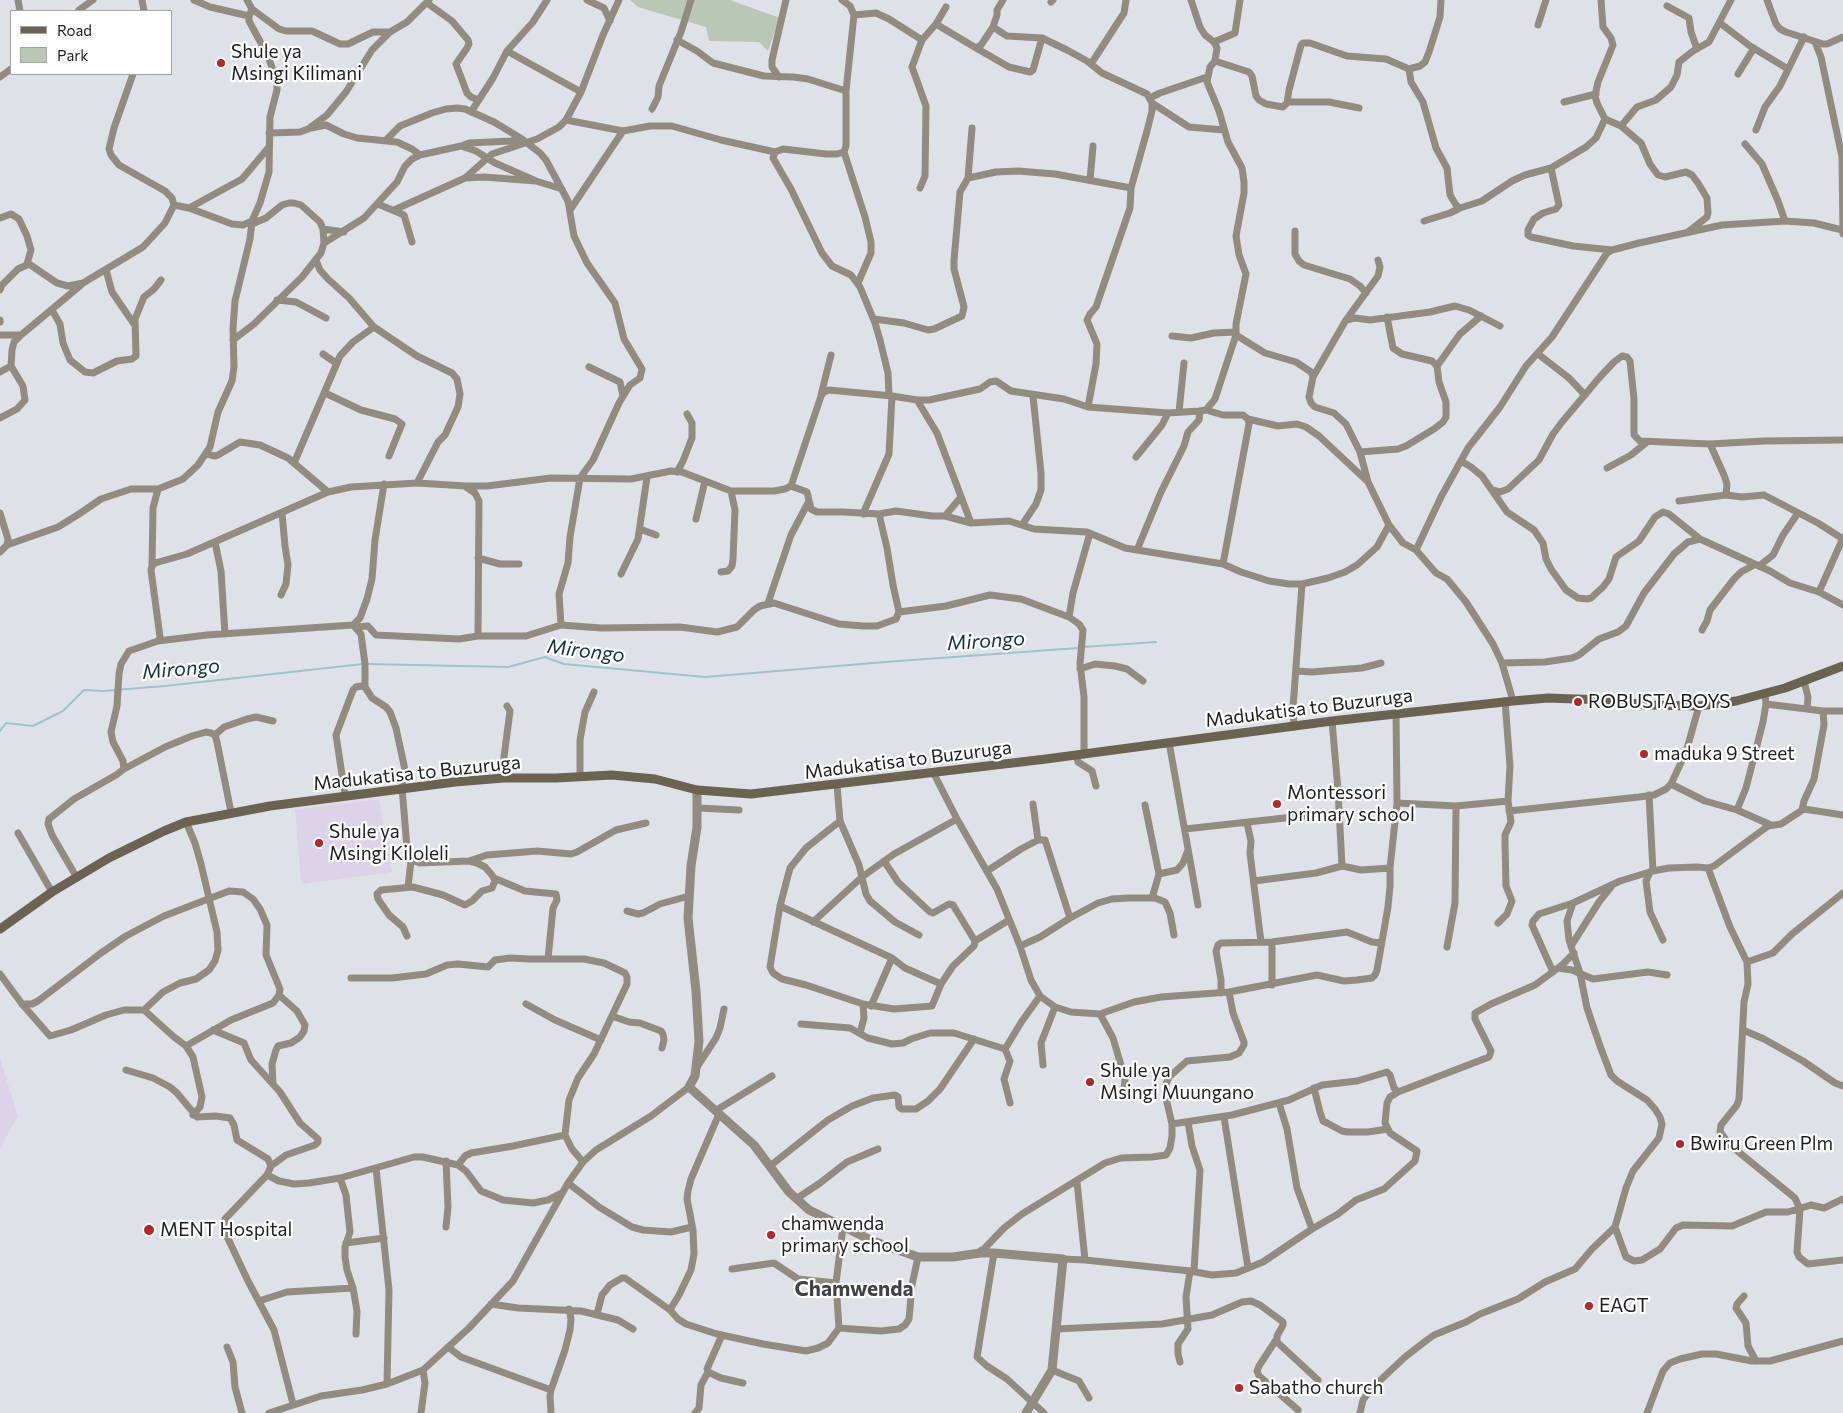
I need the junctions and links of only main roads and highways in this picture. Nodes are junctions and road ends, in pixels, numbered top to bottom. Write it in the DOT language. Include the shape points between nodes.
graph roads {
  1 [pos="1843,666"];
  2 [pos="0,929"];
  1 -- 2 [label="main road, Madukatisa to Buzuruga" via="1765,694 1699,706 1575,698 1509,701 751,794 697,790 634,776 612,775 504,778 345,795 186,822 136,844 52,892"];
}
